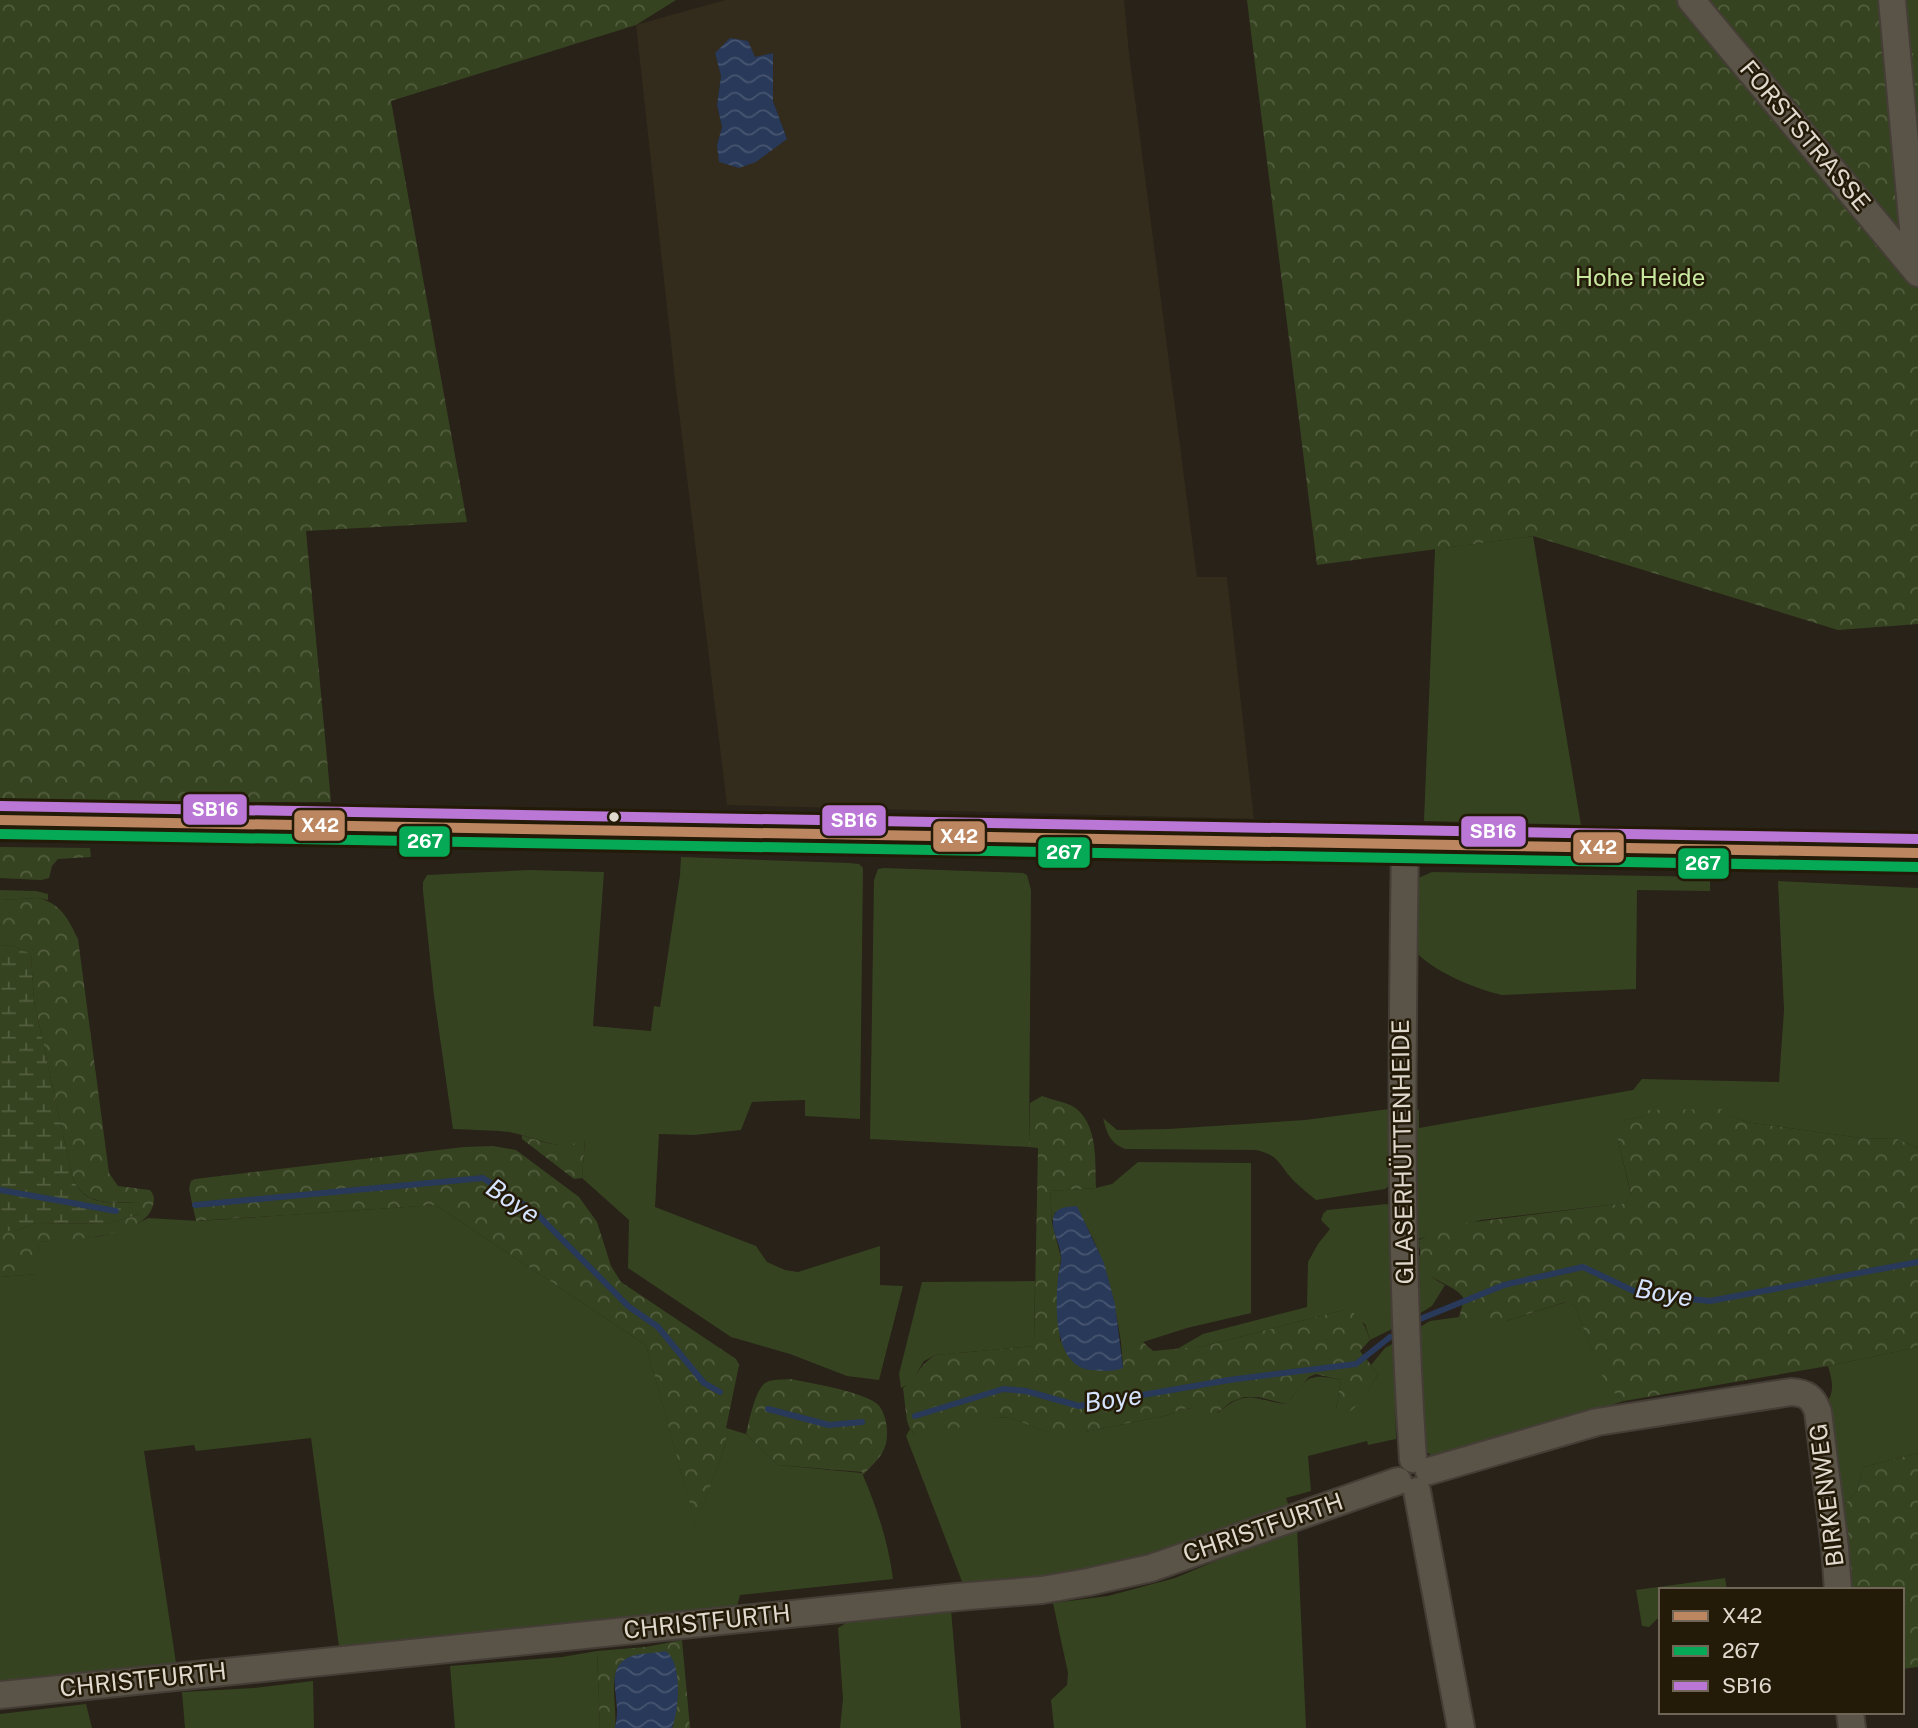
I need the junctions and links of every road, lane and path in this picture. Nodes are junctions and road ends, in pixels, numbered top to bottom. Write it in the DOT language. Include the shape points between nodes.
graph roads {
  1 [pos="1691,0"];
  2 [pos="1892,0"];
  3 [pos="1918,273"];
  4 [pos="0,820"];
  5 [pos="1405,845"];
  6 [pos="1918,853"];
  7 [pos="1814,1400"];
  8 [pos="1414,1475"];
  9 [pos="1838,1588"];
  10 [pos="0,1695"];
  11 [pos="1461,1728"];
  1 -- 3 [label="street, FORSTSTRASSE"];
  2 -- 3 [label="street"];
  4 -- 5 [label="main road"];
  5 -- 6 [label="main road"];
  5 -- 8 [label="street, GLASERHÜTTENHEIDE" via="1401,1154 1405,1352"];
  7 -- 8 [label="street, CHRISTFURTH" via="1791,1392 1597,1422"];
  7 -- 9 [label="street, BIRKENWEG"];
  8 -- 10 [label="street, CHRISTFURTH" via="1150,1568 1042,1590"];
  8 -- 11 [label="street, GLASERHÜTTENHEIDE"];
}
